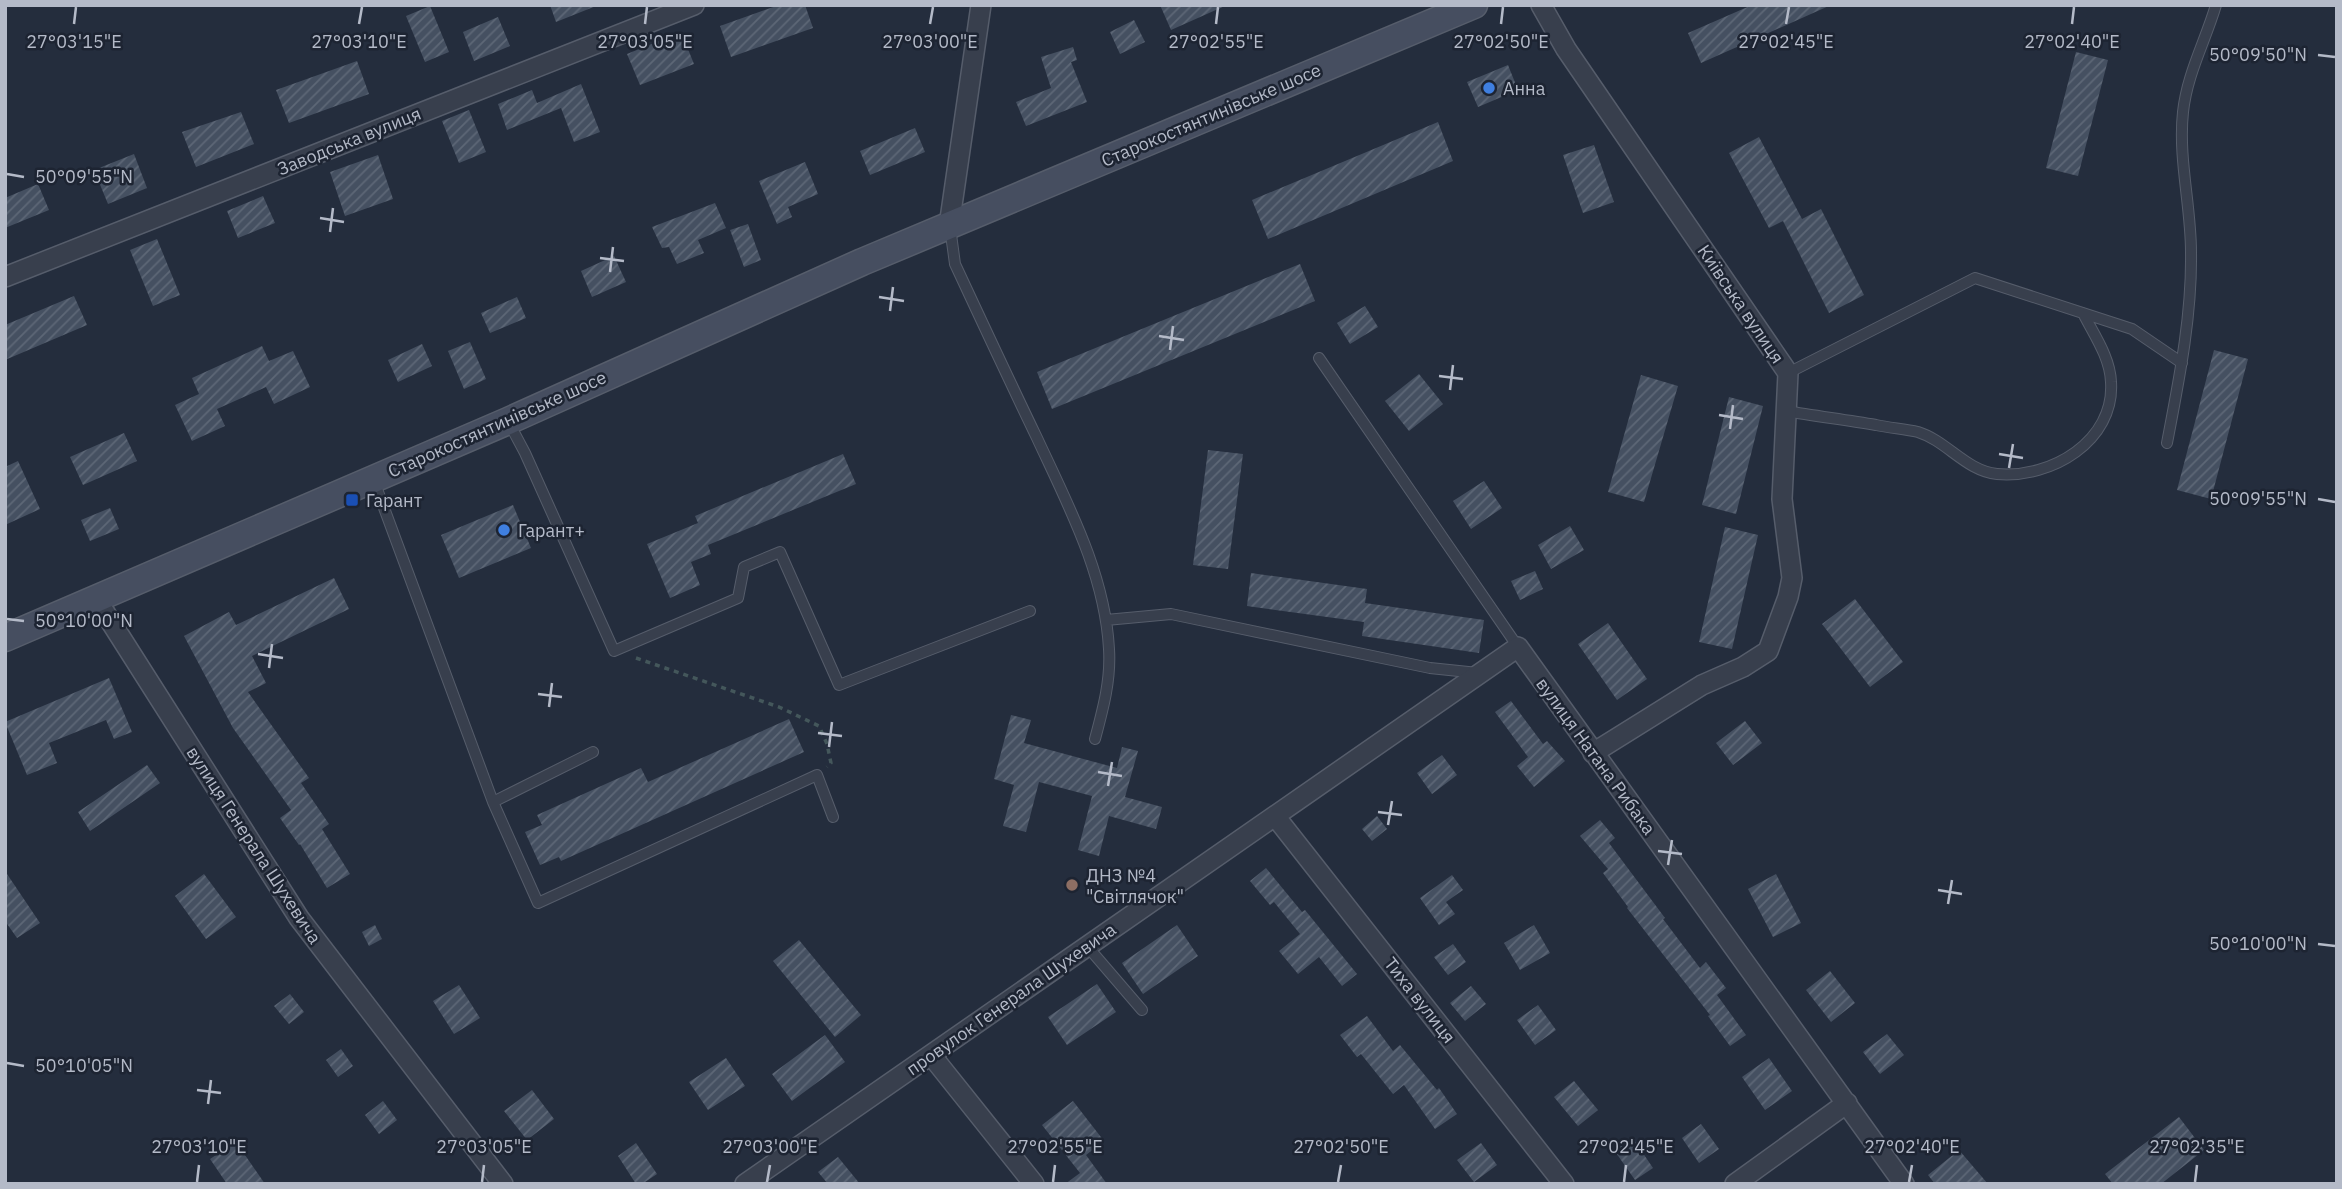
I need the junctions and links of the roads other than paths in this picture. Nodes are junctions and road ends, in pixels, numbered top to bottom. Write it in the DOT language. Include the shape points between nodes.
graph roads {
  1 [pos="694,5"];
  2 [pos="981,5"];
  3 [pos="1474,5"];
  4 [pos="1541,5"];
  5 [pos="2216,5"];
  6 [pos="949,226"];
  7 [pos="5,277"];
  8 [pos="2083,313"];
  9 [pos="1319,358"];
  10 [pos="2182,363"];
  11 [pos="1788,373"];
  12 [pos="1786,411"];
  13 [pos="508,421"];
  14 [pos="2167,443"];
  15 [pos="373,478"];
  16 [pos="95,597"];
  17 [pos="1030,611"];
  18 [pos="1106,620"];
  19 [pos="5,638"];
  20 [pos="1518,647"];
  21 [pos="1479,673"];
  22 [pos="1095,738"];
  23 [pos="593,751"];
  24 [pos="1593,753"];
  25 [pos="493,802"];
  26 [pos="1275,816"];
  27 [pos="832,817"];
  28 [pos="1087,946"];
  29 [pos="1142,1010"];
  30 [pos="930,1055"];
  31 [pos="1847,1103"];
  32 [pos="503,1184"];
  33 [pos="745,1184"];
  34 [pos="1034,1184"];
  35 [pos="1564,1184"];
  36 [pos="1735,1184"];
  37 [pos="1904,1184"];
  1 -- 7 [label="street, Заводська вулиця"];
  2 -- 6 [label="street"];
  3 -- 6 [label="main road, Старокостянтинівське шосе"];
  4 -- 11 [label="street, Київська вулиця" via="1566,49"];
  5 -- 10 [label="lane" via="2195,58 2182,116 2192,250"];
  6 -- 13 [label="main road, Старокостянтинівське шосе"];
  6 -- 18 [label="lane" via="955,264 1083,540"];
  8 -- 10 [label="lane" via="2132,328"];
  8 -- 11 [label="lane" via="1975,278"];
  8 -- 12 [label="lane" via="2106,356 2110,403 2087,444 2062,462 2032,472 1997,474 1972,466 1940,441 1917,432"];
  9 -- 20 [label="lane, вулиця Натана Рибака"];
  10 -- 14 [label="lane"];
  11 -- 12 [label="street, Київська вулиця"];
  12 -- 24 [label="street, Київська вулиця" via="1782,499 1792,578 1768,651 1702,685"];
  13 -- 15 [label="main road, Старокостянтинівське шосе"];
  13 -- 17 [label="lane" via="614,651 738,598 744,567 780,552 839,685"];
  15 -- 16 [label="main road, Старокостянтинівське шосе"];
  15 -- 25 [label="lane"];
  16 -- 19 [label="main road, Старокостянтинівське шосе"];
  16 -- 32 [label="street, вулиця Генерала Шухевича" via="299,918"];
  18 -- 21 [label="lane" via="1171,614 1430,668"];
  18 -- 22 [label="lane" via="1109,677"];
  20 -- 21 [label="street, провулок Генерала Шухевича"];
  20 -- 24 [label="street, вулиця Натана Рибака"];
  21 -- 26 [label="street, провулок Генерала Шухевича"];
  23 -- 25 [label="lane"];
  24 -- 31 [label="street, вулиця Натана Рибака"];
  25 -- 27 [label="lane" via="538,903 817,775"];
  26 -- 28 [label="street, провулок Генерала Шухевича"];
  26 -- 35 [label="street, Тиха вулиця"];
  28 -- 29 [label="lane"];
  28 -- 30 [label="street, провулок Генерала Шухевича"];
  30 -- 33 [label="street, провулок Генерала Шухевича"];
  30 -- 34 [label="street"];
  31 -- 36 [label="street"];
  31 -- 37 [label="street, вулиця Натана Рибака"];
}
